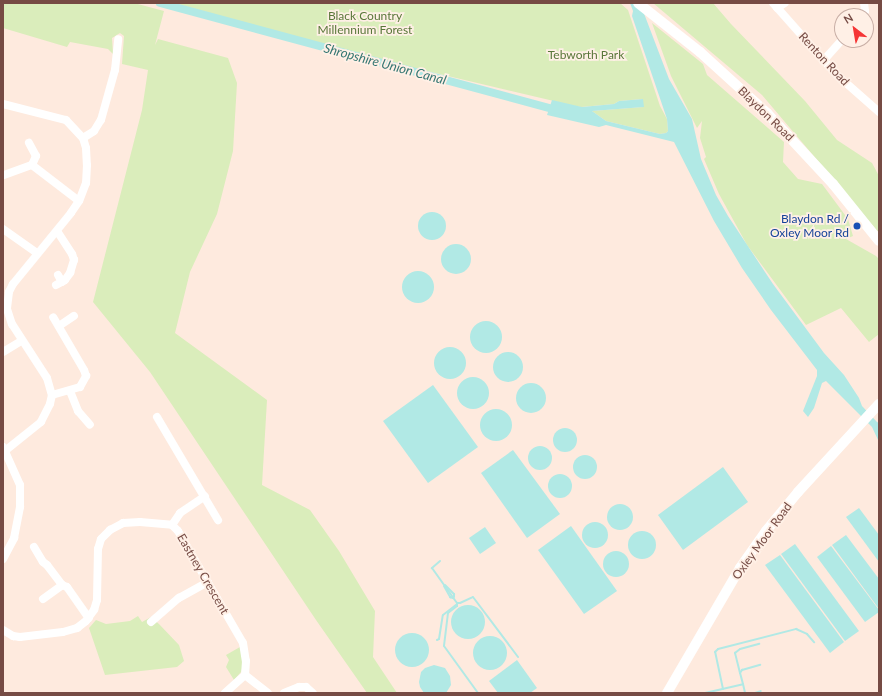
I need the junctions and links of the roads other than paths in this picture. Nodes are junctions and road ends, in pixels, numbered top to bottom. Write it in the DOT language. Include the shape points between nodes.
graph roads {
  1 [pos="638,3"];
  2 [pos="778,5"];
  3 [pos="118,39"];
  4 [pos="834,48"];
  5 [pos="823,60"];
  6 [pos="3,104"];
  7 [pos="879,112"];
  8 [pos="83,138"];
  9 [pos="29,143"];
  10 [pos="32,165"];
  11 [pos="4,175"];
  12 [pos="79,200"];
  13 [pos="3,229"];
  14 [pos="57,231"];
  15 [pos="879,241"];
  16 [pos="38,253"];
  17 [pos="59,281"];
  18 [pos="74,316"];
  19 [pos="53,317"];
  20 [pos="59,326"];
  21 [pos="21,340"];
  22 [pos="3,352"];
  23 [pos="70,391"];
  24 [pos="52,395"];
  25 [pos="878,405"];
  26 [pos="157,417"];
  27 [pos="90,425"];
  28 [pos="5,448"];
  29 [pos="205,496"];
  30 [pos="218,520"];
  31 [pos="172,524"];
  32 [pos="34,547"];
  33 [pos="3,559"];
  34 [pos="208,582"];
  35 [pos="62,585"];
  36 [pos="43,599"];
  37 [pos="88,618"];
  38 [pos="151,622"];
  39 [pos="3,630"];
  40 [pos="245,675"];
  41 [pos="225,693"];
  42 [pos="268,693"];
  43 [pos="284,693"];
  44 [pos="313,693"];
  45 [pos="667,693"];
  1 -- 15 [label="street, Blaydon Road" via="735,84 792,138"];
  2 -- 5 [label="street, Renton Road"];
  3 -- 8 [label="street" via="115,70 102,120 94,131"];
  4 -- 5 [label="street"];
  5 -- 7 [label="street, Renton Road"];
  6 -- 8 [label="street" via="66,120"];
  8 -- 12 [label="street" via="88,165 86,183"];
  9 -- 10 [label="street" via="36,156"];
  10 -- 11 [label="street"];
  10 -- 12 [label="street"];
  12 -- 14 [label="street"];
  13 -- 16 [label="street"];
  14 -- 16 [label="street"];
  14 -- 17 [label="street" via="74,260 70,273"];
  16 -- 21 [label="street" via="13,284 8,300 9,316"];
  18 -- 20 [label="street"];
  19 -- 20 [label="street"];
  20 -- 23 [label="street" via="86,376 80,387"];
  21 -- 22 [label="street"];
  21 -- 24 [label="street" via="47,378"];
  23 -- 24 [label="street"];
  23 -- 27 [label="street" via="78,411"];
  24 -- 28 [label="street" via="41,422"];
  25 -- 45 [label="street, Oxley Moor Road" via="766,531 740,568"];
  26 -- 29 [label="street"];
  28 -- 33 [label="street" via="20,485 20,507 14,538"];
  29 -- 30 [label="street"];
  29 -- 31 [label="street" via="180,513"];
  31 -- 34 [label="street, Eastney Crescent"];
  31 -- 37 [label="street, Eastney Crescent" via="123,523 101,539 98,549 96,600 94,610"];
  32 -- 35 [label="street"];
  34 -- 38 [label="street" via="179,598"];
  34 -- 40 [label="street, Eastney Crescent" via="243,643"];
  35 -- 36 [label="street"];
  35 -- 37 [label="street" via="67,587"];
  37 -- 39 [label="street" via="77,628 63,632 20,637"];
  40 -- 41 [label="street"];
  40 -- 42 [label="street"];
  43 -- 44 [label="street" via="306,687"];
}
